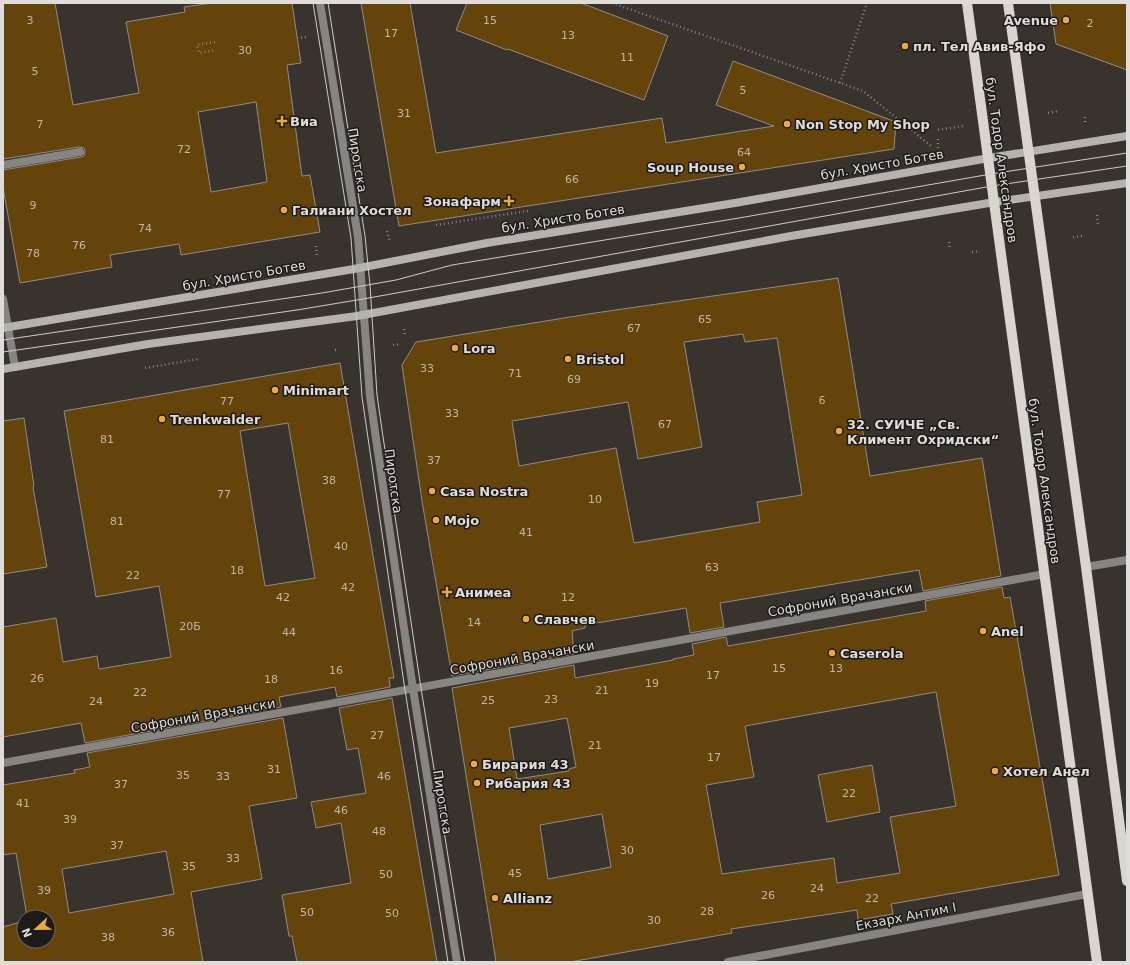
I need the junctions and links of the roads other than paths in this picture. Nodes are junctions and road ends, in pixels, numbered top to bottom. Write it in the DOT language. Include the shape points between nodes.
graph roads {
  1 [pos="320,3"];
  2 [pos="967,3"];
  3 [pos="1008,3"];
  4 [pos="1127,136"];
  5 [pos="1028,151"];
  6 [pos="80,152"];
  7 [pos="989,158"];
  8 [pos="3,165"];
  9 [pos="1127,183"];
  10 [pos="1035,196"];
  11 [pos="995,202"];
  12 [pos="361,268"];
  13 [pos="3,299"];
  14 [pos="364,314"];
  15 [pos="6,327"];
  16 [pos="15,366"];
  17 [pos="3,368"];
  18 [pos="1127,560"];
  19 [pos="1086,567"];
  20 [pos="1045,574"];
  21 [pos="413,689"];
  22 [pos="3,763"];
  23 [pos="1127,881"];
  24 [pos="1087,894"];
  25 [pos="457,962"];
  26 [pos="728,962"];
  27 [pos="1097,962"];
  1 -- 12 [label="street, Пиротска"];
  2 -- 7 [label="main road, бул. Тодор Александров"];
  3 -- 5 [label="main road, бул. Тодор Александров"];
  4 -- 5 [label="main road, бул. Христо Ботев"];
  5 -- 7 [label="main road, бул. Христо Ботев"];
  5 -- 10 [label="main road, бул. Тодор Александров"];
  6 -- 8 [label="street"];
  7 -- 11 [label="main road, бул. Тодор Александров"];
  7 -- 12 [label="main road, бул. Христо Ботев" via="487,243"];
  9 -- 10 [label="main road"];
  10 -- 11 [label="main road"];
  10 -- 19 [label="main road, бул. Тодор Александров"];
  11 -- 14 [label="main road" via="791,236"];
  11 -- 20 [label="main road, бул. Тодор Александров"];
  12 -- 14 [label="street, Пиротска"];
  12 -- 15 [label="main road, бул. Христо Ботев"];
  13 -- 15 [label="street"];
  14 -- 16 [label="main road" via="148,344"];
  14 -- 21 [label="street, Пиротска" via="370,396"];
  15 -- 16 [label="street"];
  16 -- 17 [label="main road"];
  18 -- 19 [label="street"];
  19 -- 23 [label="main road, бул. Тодор Александров"];
  20 -- 21 [label="street, Софроний Врачански"];
  20 -- 24 [label="main road, бул. Тодор Александров"];
  21 -- 22 [label="street, Софроний Врачански"];
  21 -- 25 [label="street, Пиротска"];
  24 -- 26 [label="street, Екзарх Антим I"];
  24 -- 27 [label="main road, бул. Тодор Александров"];
}
